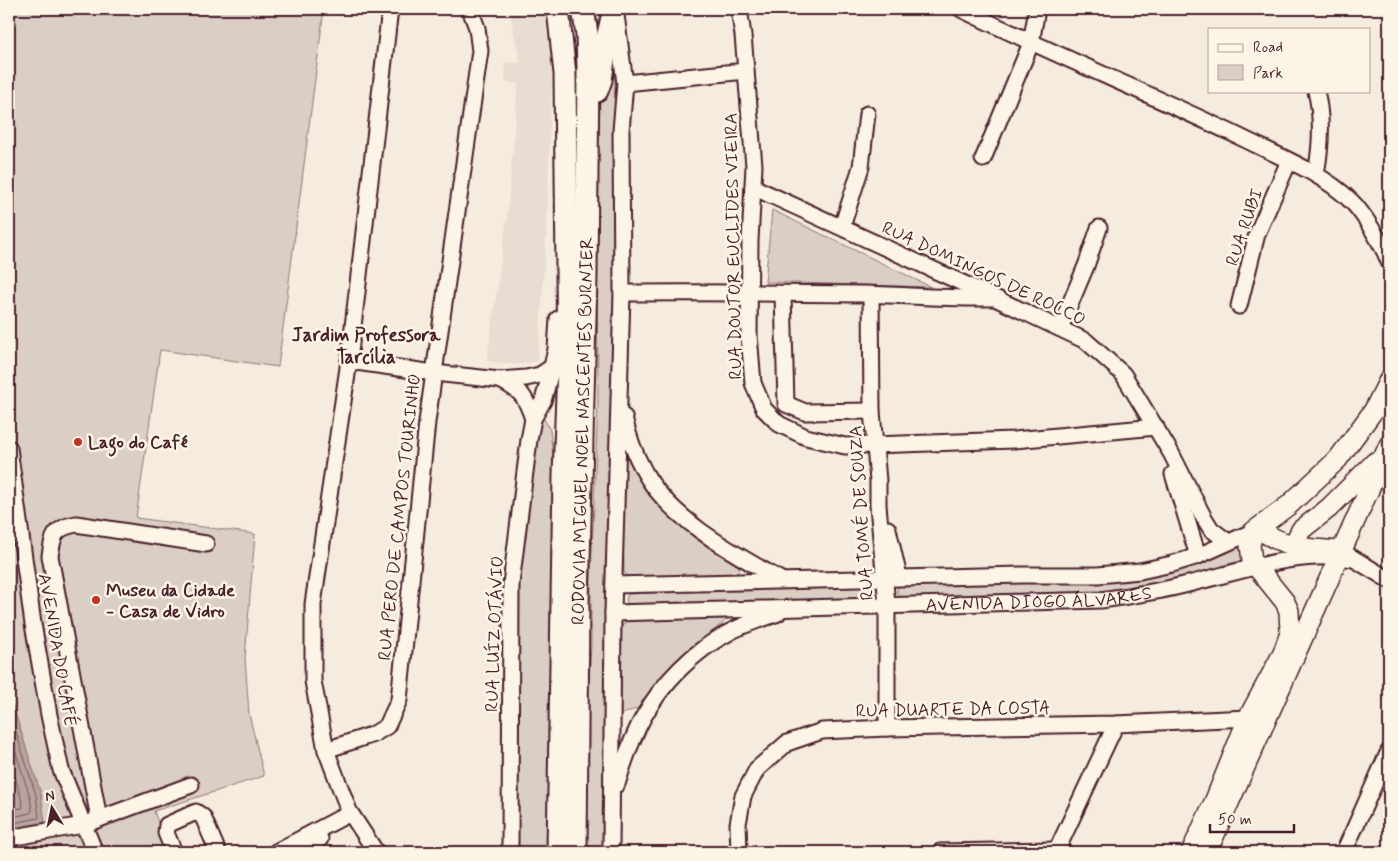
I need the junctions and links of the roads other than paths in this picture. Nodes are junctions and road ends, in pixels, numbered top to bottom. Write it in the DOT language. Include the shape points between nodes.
graph roads {
  1 [pos="390,9"];
  2 [pos="470,9"];
  3 [pos="558,9"];
  4 [pos="583,9"];
  5 [pos="615,9"];
  6 [pos="739,9"];
  7 [pos="961,9"];
  8 [pos="1037,9"];
  9 [pos="1032,42"];
  10 [pos="746,72"];
  11 [pos="625,83"];
  12 [pos="1316,92"];
  13 [pos="866,114"];
  14 [pos="587,124"];
  15 [pos="984,159"];
  16 [pos="1289,161"];
  17 [pos="1316,174"];
  18 [pos="753,187"];
  19 [pos="842,227"];
  20 [pos="1099,228"];
  21 [pos="566,255"];
  22 [pos="1389,262"];
  23 [pos="622,292"];
  24 [pos="750,293"];
  25 [pos="783,294"];
  26 [pos="871,295"];
  27 [pos="995,298"];
  28 [pos="1239,306"];
  29 [pos="1060,328"];
  30 [pos="349,361"];
  31 [pos="552,367"];
  32 [pos="434,373"];
  33 [pos="500,380"];
  34 [pos="1389,380"];
  35 [pos="620,402"];
  36 [pos="872,411"];
  37 [pos="805,412"];
  38 [pos="533,419"];
  39 [pos="779,424"];
  40 [pos="1159,433"];
  41 [pos="876,444"];
  42 [pos="1389,446"];
  43 [pos="9,448"];
  44 [pos="1256,530"];
  45 [pos="1228,542"];
  46 [pos="206,544"];
  47 [pos="1293,546"];
  48 [pos="1344,555"];
  49 [pos="1198,556"];
  50 [pos="1256,567"];
  51 [pos="891,578"];
  52 [pos="781,580"];
  53 [pos="1389,580"];
  54 [pos="614,585"];
  55 [pos="887,605"];
  56 [pos="788,609"];
  57 [pos="613,613"];
  58 [pos="1248,718"];
  59 [pos="1116,724"];
  60 [pos="887,728"];
  61 [pos="326,750"];
  62 [pos="1389,751"];
  63 [pos="192,786"];
  64 [pos="612,800"];
  65 [pos="352,816"];
  66 [pos="99,819"];
  67 [pos="83,825"];
  68 [pos="9,838"];
  69 [pos="1056,851"];
  70 [pos="95,852"];
  71 [pos="174,852"];
  72 [pos="218,852"];
  73 [pos="276,852"];
  74 [pos="299,852"];
  75 [pos="376,852"];
  76 [pos="510,852"];
  77 [pos="558,852"];
  78 [pos="576,852"];
  79 [pos="611,852"];
  80 [pos="740,852"];
  81 [pos="940,852"];
  82 [pos="1191,852"];
  83 [pos="1207,852"];
  84 [pos="1344,852"];
  1 -- 30 [label="street"];
  2 -- 32 [label="street, RUA PERO DE CAMPOS TOURINHO" via="480,51"];
  3 -- 21 [label="highway, RODOVIA MIGUEL NOEL NASCENTES BURNIER" via="564,74"];
  4 -- 14 [label="highway, RODOVIA MIGUEL NOEL NASCENTES BURNIER" via="587,34"];
  5 -- 11 [label="street"];
  5 -- 14 [label="highway" via="601,80"];
  6 -- 10 [label="street, RUA DOUTOR EUCLIDES VIEIRA"];
  7 -- 9 [label="street"];
  8 -- 9 [label="street"];
  9 -- 15 [label="street"];
  9 -- 16 [label="street"];
  10 -- 11 [label="street"];
  10 -- 18 [label="street, RUA DOUTOR EUCLIDES VIEIRA"];
  11 -- 23 [label="street" via="621,132"];
  12 -- 17 [label="street" via="1321,143"];
  13 -- 19 [label="street" via="862,167"];
  14 -- 78 [label="highway, RODOVIA MIGUEL NOEL NASCENTES BURNIER"];
  16 -- 17 [label="street"];
  16 -- 28 [label="street, RUA RUBI" via="1258,234"];
  17 -- 22 [label="street" via="1352,201 1385,249"];
  18 -- 19 [label="street, RUA DOMINGOS DE ROCCO"];
  18 -- 24 [label="street, RUA DOUTOR EUCLIDES VIEIRA"];
  19 -- 27 [label="street, RUA DOMINGOS DE ROCCO"];
  20 -- 29 [label="street"];
  21 -- 31 [label="street, RUA LUÍZ OTÁVIO" via="559,288 558,332"];
  21 -- 77 [label="highway, RODOVIA MIGUEL NOEL NASCENTES BURNIER" via="568,368"];
  23 -- 24 [label="street"];
  23 -- 35 [label="street"];
  24 -- 25 [label="street"];
  24 -- 39 [label="street, RUA DOUTOR EUCLIDES VIEIRA" via="753,383 764,409"];
  25 -- 26 [label="street"];
  25 -- 37 [label="street" via="786,404"];
  26 -- 27 [label="street"];
  26 -- 36 [label="street, RUA TOMÉ DE SOUZA"];
  27 -- 29 [label="street, RUA DOMINGOS DE ROCCO"];
  29 -- 40 [label="street, RUA DOMINGOS DE ROCCO" via="1086,341 1123,374"];
  30 -- 32 [label="street"];
  30 -- 61 [label="street" via="312,604 313,681"];
  31 -- 33 [label="street" via="540,375"];
  31 -- 38 [label="street, RUA LUÍZ OTÁVIO" via="543,401"];
  32 -- 33 [label="street"];
  32 -- 61 [label="street, RUA PERO DE CAMPOS TOURINHO" via="399,700 387,726 374,734"];
  33 -- 38 [label="street" via="524,396"];
  34 -- 44 [label="main road, AVENIDA DIOGO ÁLVARES" via="1374,410 1338,460"];
  35 -- 52 [label="street" via="630,444 644,473 662,496 688,521 721,545"];
  35 -- 54 [label="street"];
  36 -- 37 [label="street"];
  36 -- 41 [label="street, RUA TOMÉ DE SOUZA"];
  37 -- 39 [label="street"];
  38 -- 76 [label="street, RUA LUÍZ OTÁVIO" via="511,584"];
  39 -- 41 [label="street, RUA DOUTOR EUCLIDES VIEIRA" via="806,437 845,446"];
  40 -- 41 [label="street, RUA DOUTOR EUCLIDES VIEIRA"];
  40 -- 45 [label="street, RUA DOMINGOS DE ROCCO" via="1203,516 1220,538"];
  40 -- 49 [label="street, RUA DOMINGOS DE ROCCO"];
  41 -- 51 [label="street, RUA TOMÉ DE SOUZA"];
  42 -- 47 [label="main road" via="1343,494 1302,530"];
  42 -- 48 [label="main road"];
  43 -- 67 [label="street, AVENIDA DO CAFÉ" via="49,715 61,770"];
  44 -- 45 [label="street, AVENIDA DIOGO ÁLVARES"];
  44 -- 47 [label="main road"];
  44 -- 50 [label="main road" via="1251,538 1250,554"];
  45 -- 49 [label="street, AVENIDA DIOGO ÁLVARES"];
  46 -- 66 [label="street" via="76,524 64,526 52,539 50,556"];
  47 -- 48 [label="main road"];
  48 -- 50 [label="street, AVENIDA DIOGO ÁLVARES"];
  48 -- 53 [label="street"];
  48 -- 83 [label="main road"];
  49 -- 51 [label="street, AVENIDA DIOGO ÁLVARES" via="1140,571 1098,575"];
  50 -- 55 [label="street, AVENIDA DIOGO ÁLVARES" via="1154,592 1102,600"];
  50 -- 58 [label="main road" via="1288,611 1290,633"];
  51 -- 52 [label="street, AVENIDA DIOGO ÁLVARES"];
  51 -- 55 [label="street, RUA TOMÉ DE SOUZA"];
  52 -- 54 [label="street, AVENIDA DIOGO ÁLVARES"];
  54 -- 57 [label="street"];
  55 -- 56 [label="street, AVENIDA DIOGO ÁLVARES"];
  55 -- 60 [label="street, RUA TOMÉ DE SOUZA"];
  56 -- 57 [label="street, AVENIDA DIOGO ÁLVARES"];
  56 -- 64 [label="street" via="728,632 694,655 664,686 640,724"];
  57 -- 64 [label="street"];
  58 -- 59 [label="street, RUA DUARTE DA COSTA"];
  58 -- 82 [label="main road"];
  59 -- 60 [label="street, RUA DUARTE DA COSTA"];
  59 -- 69 [label="street"];
  60 -- 80 [label="street, RUA DUARTE DA COSTA" via="822,732 787,743 757,769 743,796 738,824"];
  61 -- 65 [label="street"];
  62 -- 84 [label="street"];
  63 -- 66 [label="street"];
  64 -- 79 [label="street"];
  65 -- 73 [label="street"];
  65 -- 74 [label="street"];
  65 -- 75 [label="street"];
  66 -- 67 [label="street"];
  67 -- 68 [label="street"];
  67 -- 70 [label="street, AVENIDA DO CAFÉ"];
  69 -- 81 [label="street"];
  71 -- 72 [label="street" via="166,833 167,824 196,812 203,817"];
}
